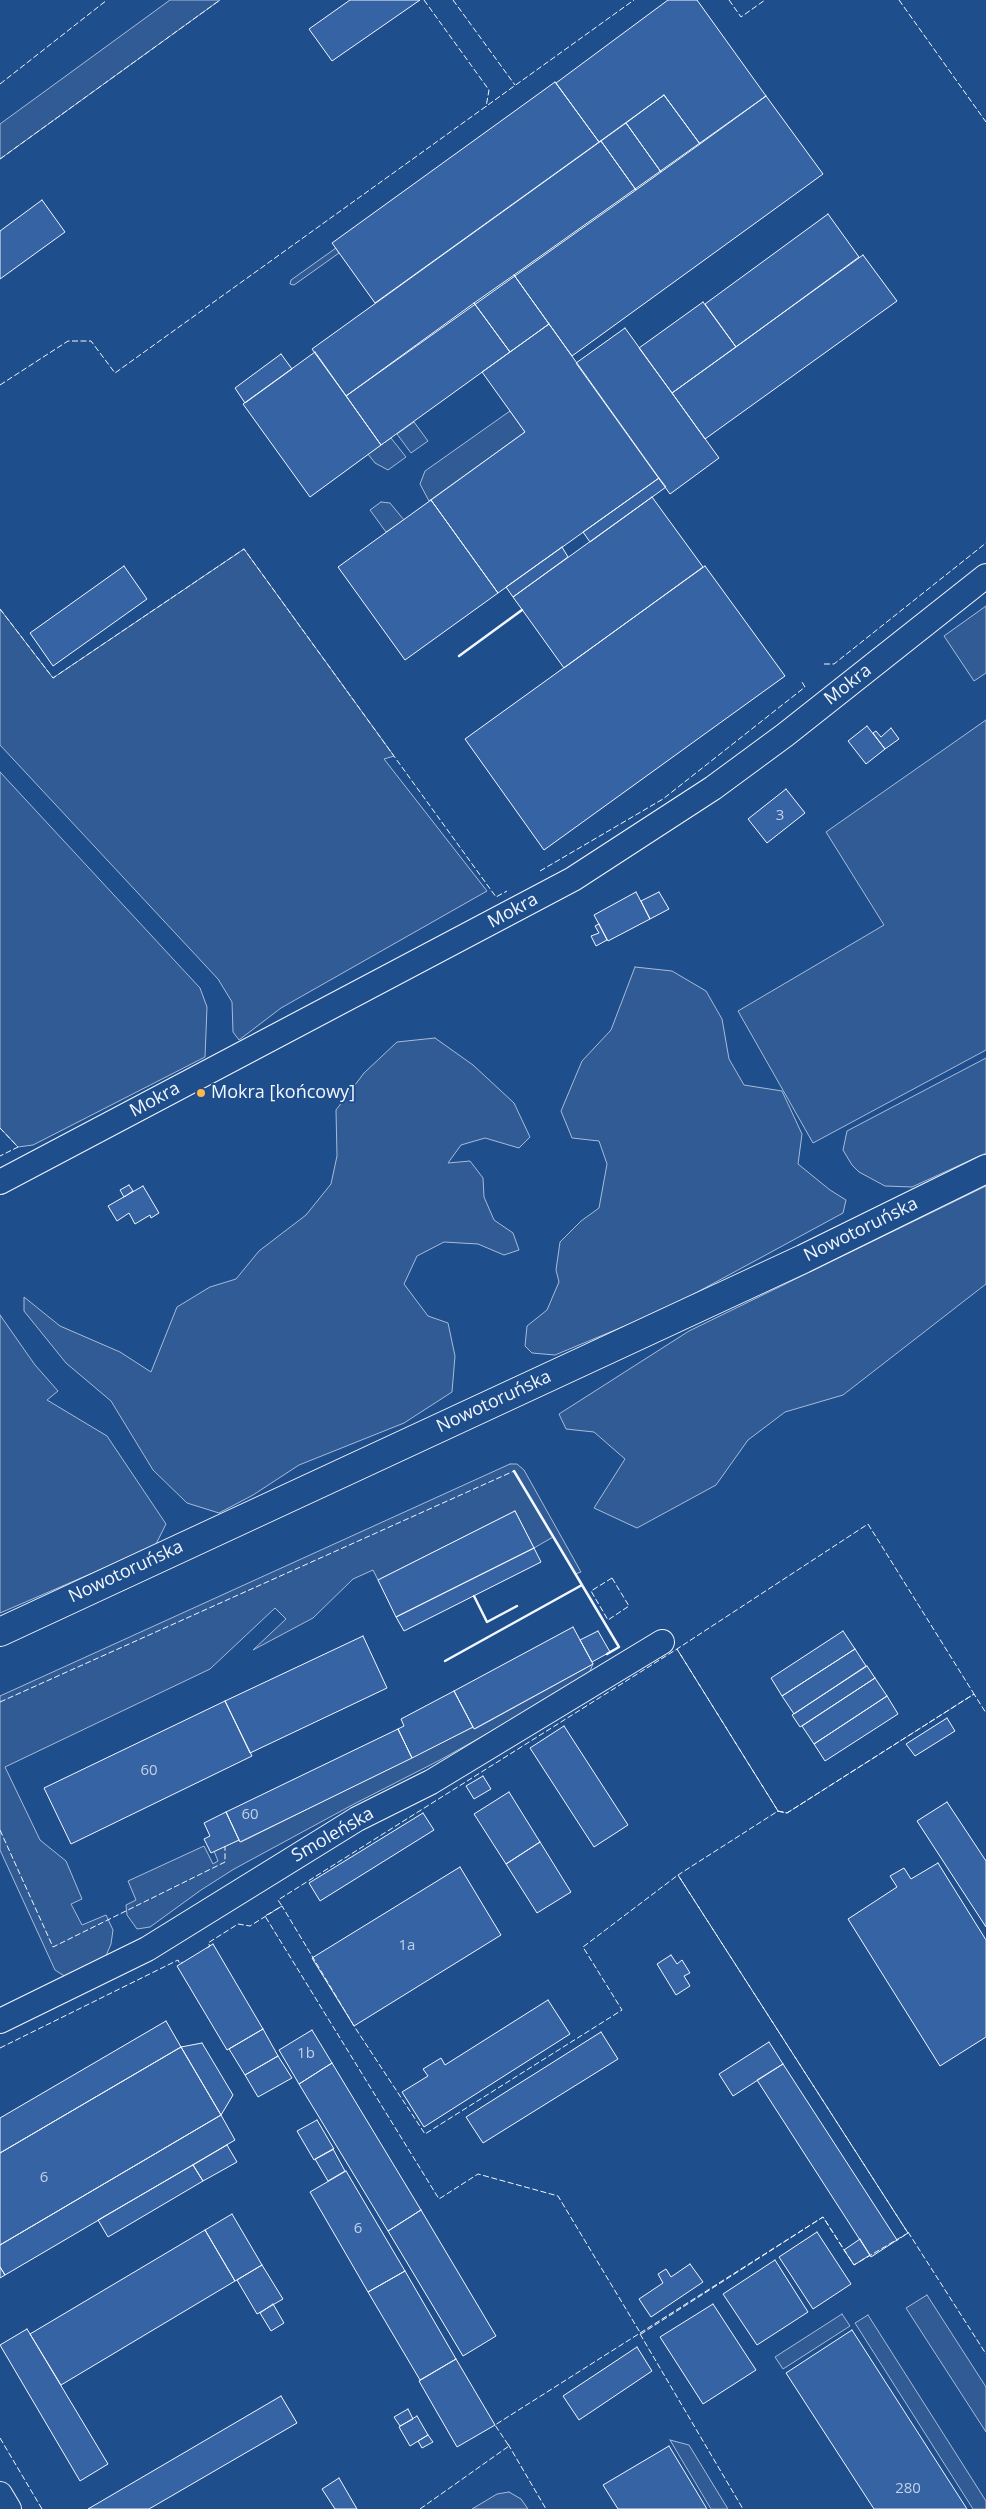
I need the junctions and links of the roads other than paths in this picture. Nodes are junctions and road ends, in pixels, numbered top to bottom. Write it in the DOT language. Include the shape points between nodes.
graph roads {
  1 [pos="986,576"];
  2 [pos="986,1169"];
  3 [pos="0,1182"];
  4 [pos="0,1632"];
  5 [pos="662,1642"];
  6 [pos="0,2021"];
  7 [pos="0,2494"];
  8 [pos="9,2509"];
  1 -- 3 [label="street, Mokra" via="713,788 581,874"];
  2 -- 4 [label="main road, Nowotoruńska" via="803,1259"];
  5 -- 6 [label="street, Smoleńska" via="431,1782 357,1819 147,1949"];
  7 -- 8 [label="street"];
}
